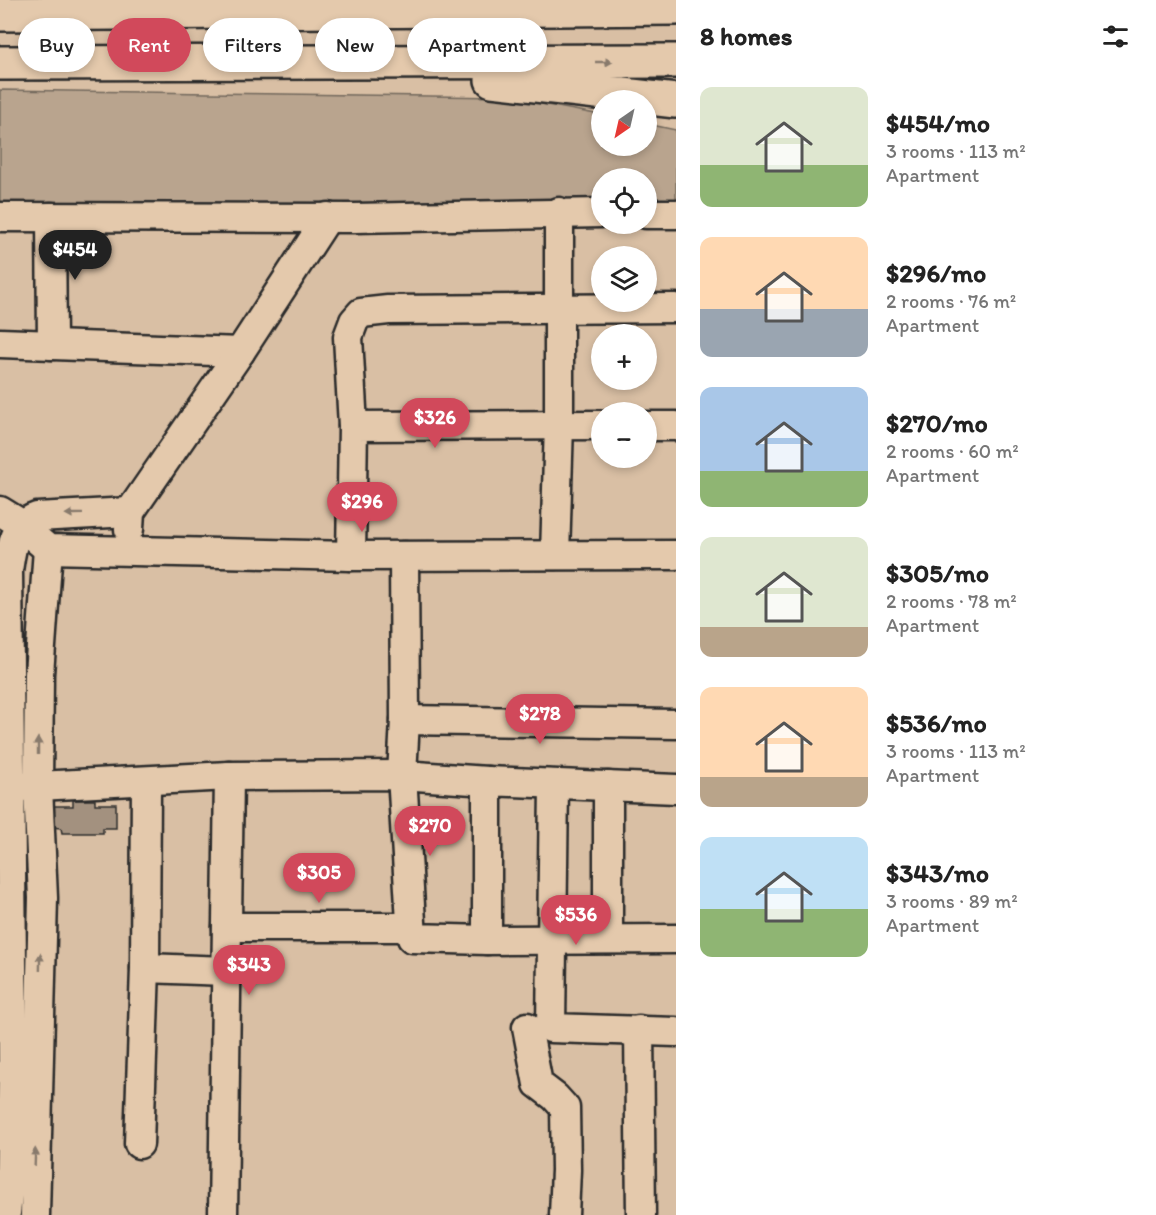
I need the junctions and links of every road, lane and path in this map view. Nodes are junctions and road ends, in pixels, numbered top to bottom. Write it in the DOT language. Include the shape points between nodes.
graph roads {
  1 [pos="591,4"];
  2 [pos="676,8"];
  3 [pos="0,14"];
  4 [pos="676,61"];
  5 [pos="0,63"];
  6 [pos="315,63"];
  7 [pos="395,63"];
  8 [pos="395,71"];
  9 [pos="676,101"];
  10 [pos="559,212"];
  11 [pos="591,213"];
  12 [pos="657,214"];
  13 [pos="676,214"];
  14 [pos="328,216"];
  15 [pos="0,217"];
  16 [pos="51,217"];
  17 [pos="676,308"];
  18 [pos="559,310"];
  19 [pos="0,344"];
  20 [pos="52,345"];
  21 [pos="240,352"];
  22 [pos="559,424"];
  23 [pos="591,425"];
  24 [pos="353,426"];
  25 [pos="657,426"];
  26 [pos="676,426"];
  27 [pos="130,512"];
  28 [pos="11,518"];
  29 [pos="128,550"];
  30 [pos="555,555"];
  31 [pos="676,555"];
  32 [pos="351,556"];
  33 [pos="404,556"];
  34 [pos="47,559"];
  35 [pos="10,560"];
  36 [pos="5,665"];
  37 [pos="405,720"];
  38 [pos="676,724"];
  39 [pos="402,775"];
  40 [pos="229,776"];
  41 [pos="146,781"];
  42 [pos="488,781"];
  43 [pos="554,785"];
  44 [pos="5,786"];
  45 [pos="608,786"];
  46 [pos="38,787"];
  47 [pos="676,789"];
  48 [pos="227,927"];
  49 [pos="410,927"];
  50 [pos="6,931"];
  51 [pos="41,931"];
  52 [pos="608,939"];
  53 [pos="676,939"];
  54 [pos="487,940"];
  55 [pos="553,940"];
  56 [pos="145,968"];
  57 [pos="226,971"];
  58 [pos="527,1027"];
  59 [pos="639,1030"];
  60 [pos="676,1032"];
  61 [pos="17,1064"];
  62 [pos="139,1144"];
  63 [pos="8,1214"];
  64 [pos="35,1215"];
  65 [pos="223,1215"];
  66 [pos="564,1215"];
  67 [pos="641,1215"];
  1 -- 2 [label="highway"];
  1 -- 3 [label="highway"];
  7 -- 4 [label="highway, one-way"];
  5 -- 6 [label="highway"];
  8 -- 9 [label="highway"];
  10 -- 11 [label="street"];
  10 -- 14 [label="street"];
  10 -- 18 [label="street"];
  12 -- 13 [label="street"];
  14 -- 16 [label="street"];
  14 -- 21 [label="street"];
  15 -- 16 [label="street"];
  16 -- 20 [label="street"];
  17 -- 18 [label="street"];
  18 -- 22 [label="street"];
  18 -- 24 [label="street" via="361,313 348,337"];
  19 -- 20 [label="street"];
  20 -- 21 [label="street"];
  21 -- 27 [label="street"];
  22 -- 23 [label="street"];
  22 -- 24 [label="street"];
  22 -- 30 [label="street"];
  24 -- 32 [label="street"];
  25 -- 26 [label="street"];
  27 -- 28 [label="street, one-way"];
  27 -- 29 [label="street"];
  28 -- 34 [label="street"];
  28 -- 35 [label="street"];
  29 -- 32 [label="street"];
  29 -- 34 [label="street"];
  30 -- 31 [label="street"];
  30 -- 33 [label="street"];
  32 -- 33 [label="street"];
  33 -- 37 [label="street"];
  34 -- 35 [label="street"];
  46 -- 34 [label="street, one-way" via="39,674"];
  35 -- 36 [label="street"];
  36 -- 44 [label="street"];
  37 -- 38 [label="street"];
  37 -- 39 [label="street"];
  39 -- 40 [label="street"];
  39 -- 42 [label="street"];
  39 -- 49 [label="street"];
  40 -- 41 [label="street"];
  40 -- 48 [label="street"];
  41 -- 46 [label="street"];
  41 -- 56 [label="street"];
  42 -- 43 [label="street"];
  42 -- 54 [label="street"];
  43 -- 45 [label="street"];
  43 -- 55 [label="street"];
  44 -- 46 [label="street"];
  44 -- 50 [label="street"];
  45 -- 47 [label="street"];
  45 -- 52 [label="street"];
  46 -- 51 [label="street"];
  48 -- 49 [label="street"];
  48 -- 57 [label="street"];
  49 -- 54 [label="street" via="412,938"];
  50 -- 51 [label="street"];
  50 -- 61 [label="street"];
  61 -- 51 [label="street, one-way"];
  52 -- 53 [label="street"];
  52 -- 55 [label="street"];
  54 -- 55 [label="street"];
  55 -- 59 [label="street" via="551,1028"];
  56 -- 57 [label="street"];
  56 -- 62 [label="street"];
  57 -- 65 [label="street"];
  58 -- 66 [label="street" via="538,1084 565,1108"];
  59 -- 60 [label="street"];
  59 -- 67 [label="street"];
  61 -- 63 [label="street"];
  64 -- 61 [label="street, one-way"];
}
